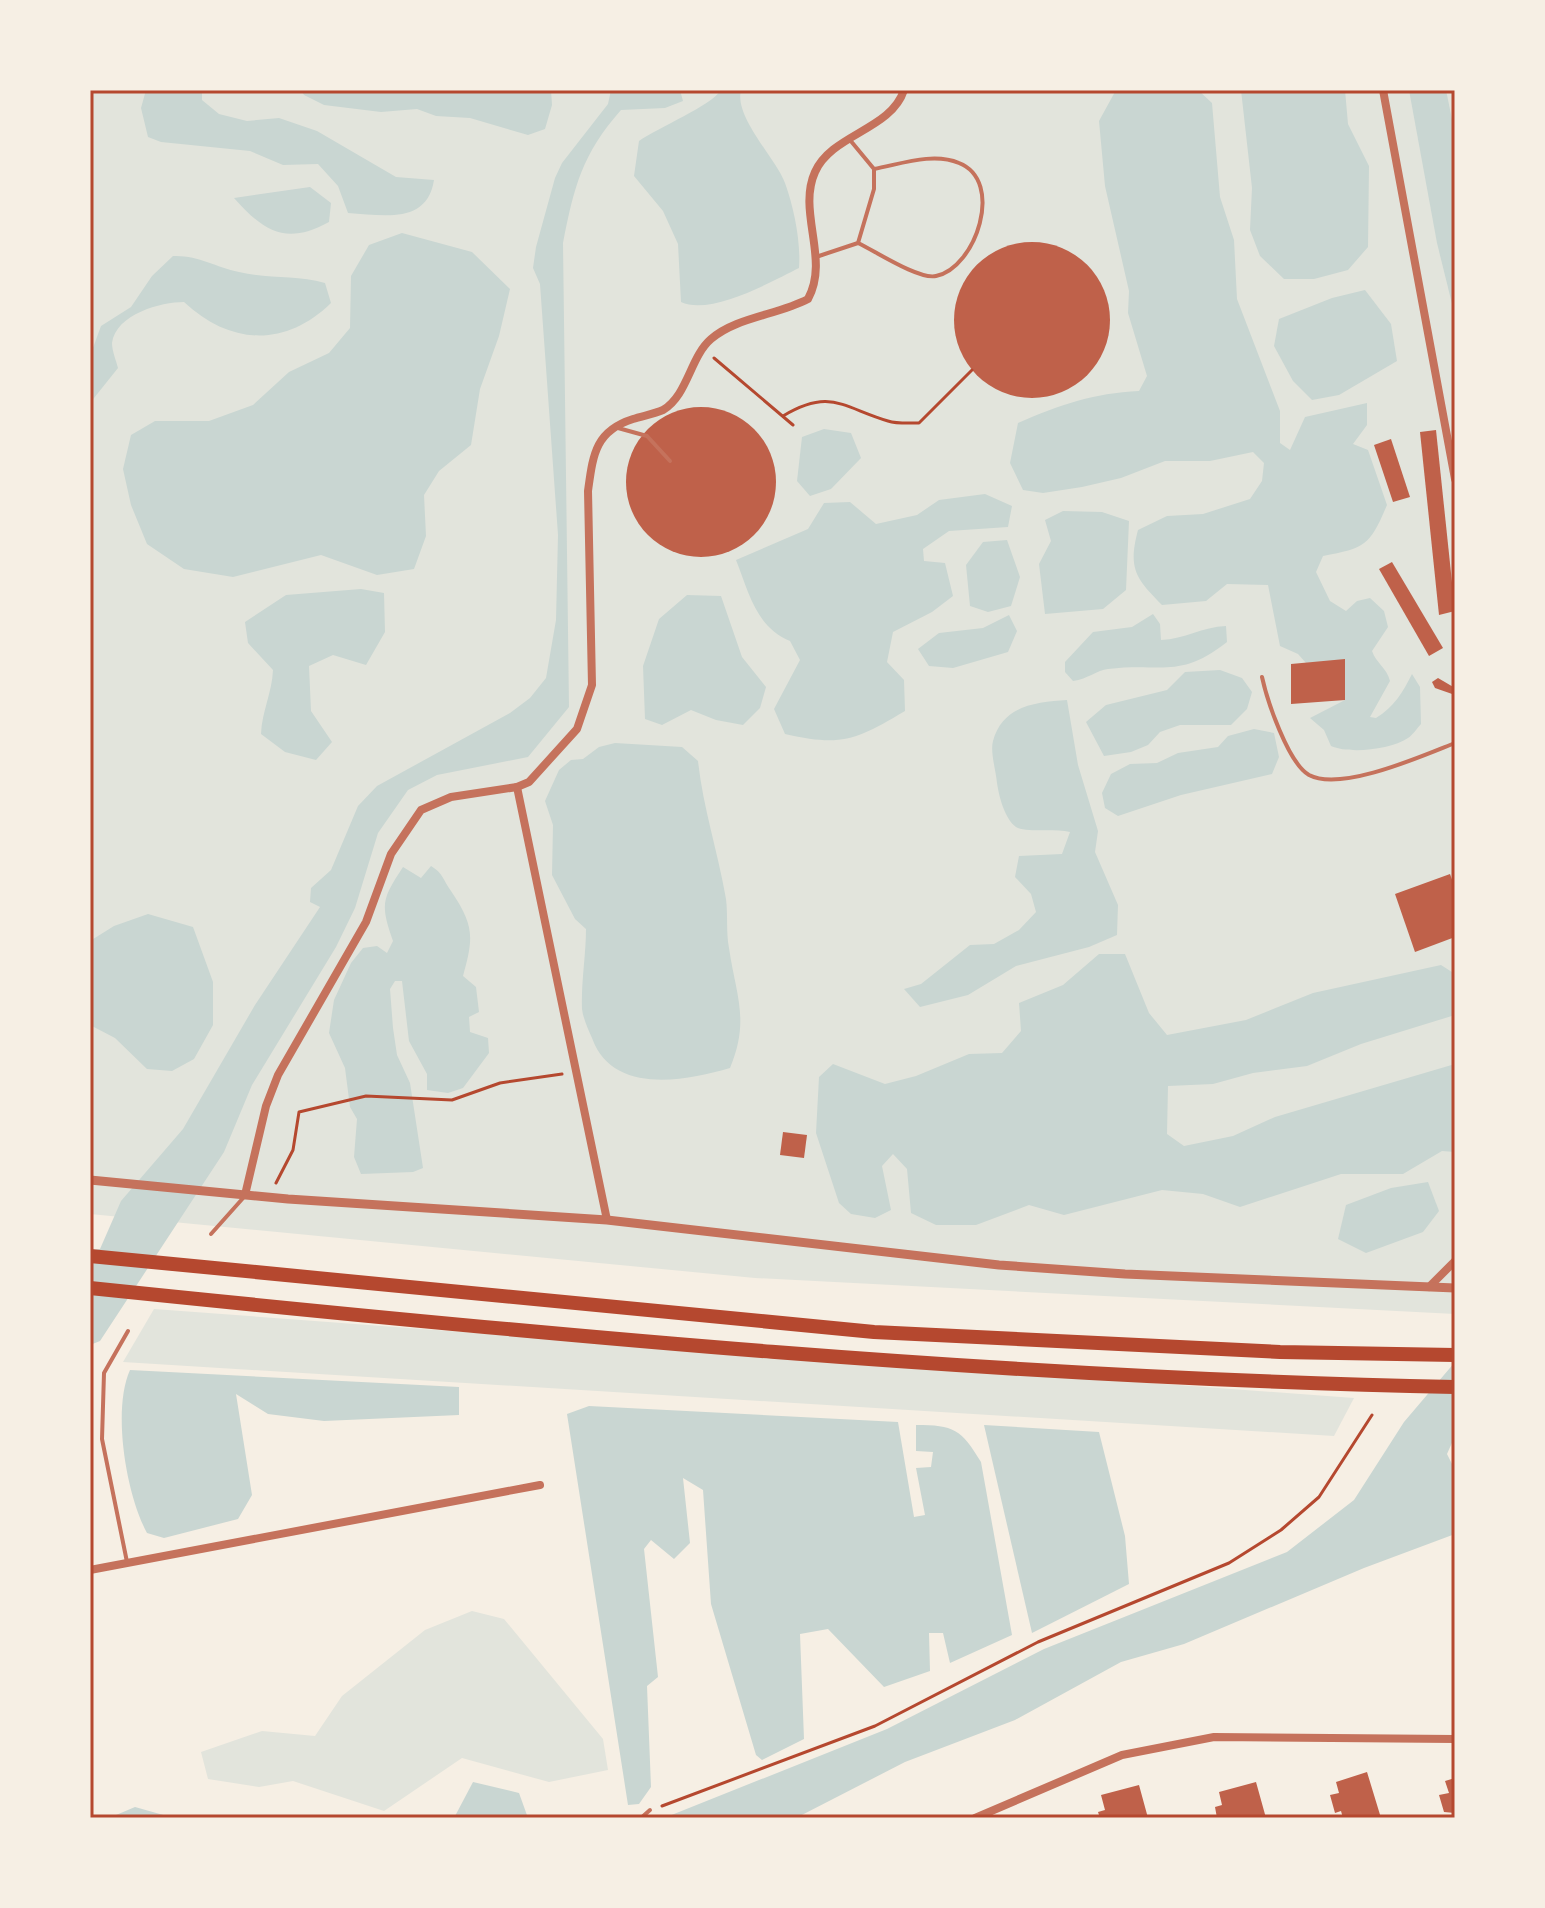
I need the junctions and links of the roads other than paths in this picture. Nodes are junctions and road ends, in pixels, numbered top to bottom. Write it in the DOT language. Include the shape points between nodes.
graph roads {
  1 [pos="904,90"];
  2 [pos="1383,90"];
  3 [pos="850,139"];
  4 [pos="874,169"];
  5 [pos="858,243"];
  6 [pos="816,257"];
  7 [pos="612,426"];
  8 [pos="670,461"];
  9 [pos="1455,479"];
  10 [pos="1262,677"];
  11 [pos="1455,743"];
  12 [pos="517,787"];
  13 [pos="90,1180"];
  14 [pos="245,1195"];
  15 [pos="607,1220"];
  16 [pos="211,1234"];
  17 [pos="90,1256"];
  18 [pos="1455,1261"];
  19 [pos="1429,1287"];
  20 [pos="90,1288"];
  21 [pos="1455,1288"];
  22 [pos="128,1331"];
  23 [pos="1455,1355"];
  24 [pos="1455,1387"];
  25 [pos="540,1485"];
  26 [pos="127,1562"];
  27 [pos="90,1570"];
  28 [pos="1455,1739"];
  29 [pos="650,1810"];
  30 [pos="641,1818"];
  31 [pos="975,1818"];
  1 -- 3 [label="street" via="900,103"];
  2 -- 9 [label="street"];
  3 -- 4 [label="lane"];
  3 -- 6 [label="street" via="814,173 810,197"];
  4 -- 5 [label="lane" via="874,189"];
  4 -- 5 [label="lane" via="943,158 962,164 977,178 984,201 980,225 969,248 938,276 925,277"];
  5 -- 6 [label="lane"];
  6 -- 7 [label="street" via="815,287 808,299 721,331 663,410"];
  7 -- 8 [label="lane" via="647,436"];
  7 -- 12 [label="street" via="593,459 588,491 592,685 586,710 577,729 529,782"];
  10 -- 11 [label="lane" via="1268,708 1292,754 1305,773 1324,781 1401,765"];
  12 -- 14 [label="street" via="451,797 421,810 399,843 366,922 278,1075"];
  12 -- 15 [label="street"];
  13 -- 14 [label="street"];
  14 -- 15 [label="street"];
  14 -- 16 [label="lane"];
  15 -- 19 [label="street" via="999,1265"];
  17 -- 23 [label="highway" via="874,1332"];
  18 -- 19 [label="street"];
  19 -- 21 [label="street"];
  20 -- 24 [label="highway" via="473,1328 874,1360 1279,1383"];
  22 -- 26 [label="lane" via="104,1373 102,1439"];
  25 -- 26 [label="street"];
  26 -- 27 [label="street"];
  28 -- 31 [label="street" via="1214,1737 1122,1755"];
  29 -- 30 [label="lane"];
}
